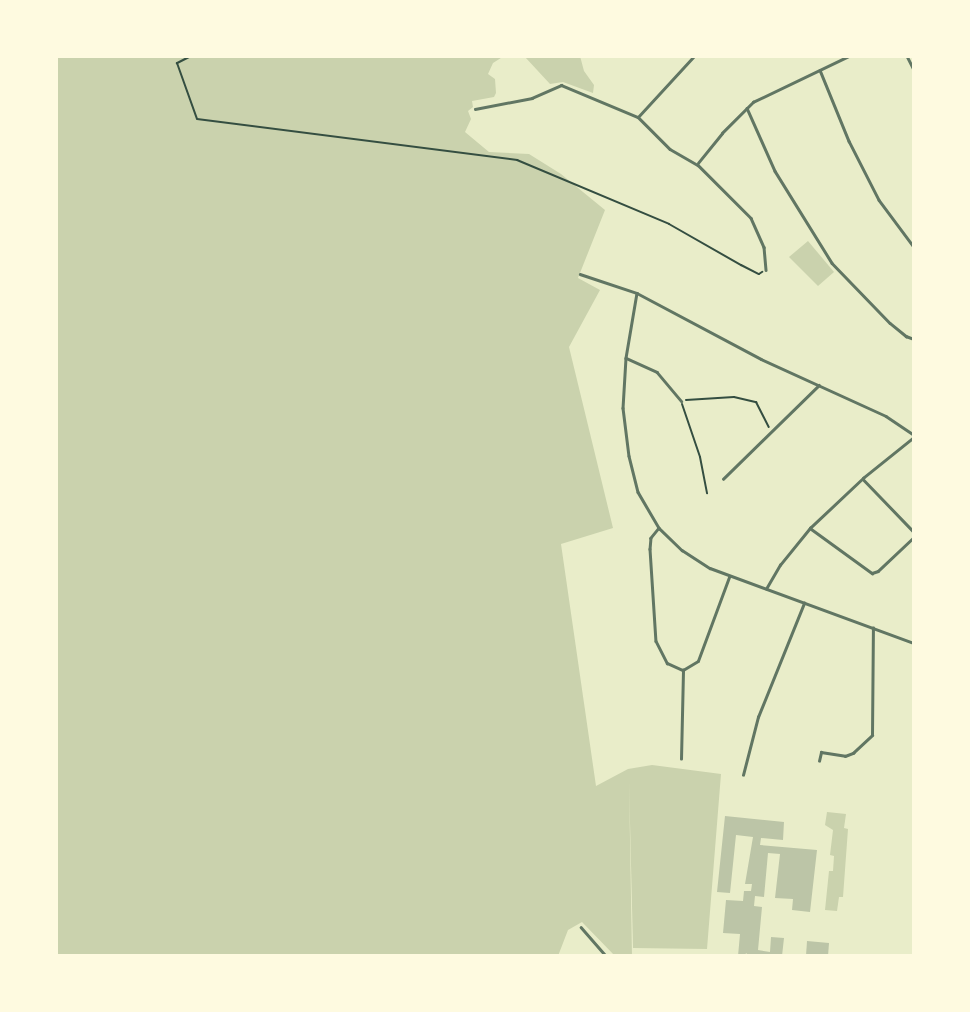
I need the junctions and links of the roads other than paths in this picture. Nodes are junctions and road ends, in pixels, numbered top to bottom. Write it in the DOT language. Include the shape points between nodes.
graph roads {
  1 [pos="694,56"];
  2 [pos="849,56"];
  3 [pos="907,56"];
  4 [pos="820,70"];
  5 [pos="914,70"];
  6 [pos="747,108"];
  7 [pos="475,109"];
  8 [pos="638,117"];
  9 [pos="698,165"];
  10 [pos="914,247"];
  11 [pos="766,270"];
  12 [pos="580,274"];
  13 [pos="637,293"];
  14 [pos="914,339"];
  15 [pos="626,358"];
  16 [pos="819,385"];
  17 [pos="681,401"];
  18 [pos="914,436"];
  19 [pos="863,478"];
  20 [pos="723,479"];
  21 [pos="659,528"];
  22 [pos="810,528"];
  23 [pos="914,535"];
  24 [pos="729,576"];
  25 [pos="766,590"];
  26 [pos="804,603"];
  27 [pos="873,628"];
  28 [pos="914,643"];
  29 [pos="683,670"];
  30 [pos="681,759"];
  31 [pos="819,761"];
  32 [pos="743,775"];
  33 [pos="581,927"];
  34 [pos="606,956"];
  1 -- 8 [label="street"];
  2 -- 4 [label="street"];
  3 -- 5 [label="street"];
  4 -- 6 [label="street"];
  4 -- 10 [label="street" via="879,200"];
  6 -- 9 [label="street"];
  6 -- 14 [label="street" via="775,171 832,263 890,323"];
  7 -- 8 [label="street" via="532,98 561,85"];
  8 -- 9 [label="street" via="670,149"];
  9 -- 11 [label="street" via="751,218 764,247"];
  12 -- 13 [label="street"];
  13 -- 15 [label="street"];
  13 -- 16 [label="street"];
  15 -- 17 [label="street" via="657,372"];
  15 -- 21 [label="street" via="623,408 629,456 638,492"];
  16 -- 18 [label="street" via="886,416"];
  16 -- 20 [label="street"];
  18 -- 19 [label="street"];
  19 -- 22 [label="street"];
  19 -- 23 [label="street"];
  21 -- 24 [label="street" via="694,559"];
  21 -- 29 [label="street" via="650,549 656,641 667,663"];
  22 -- 23 [label="street" via="872,573"];
  22 -- 25 [label="street"];
  24 -- 25 [label="street"];
  24 -- 29 [label="street" via="702,655"];
  25 -- 26 [label="street"];
  26 -- 27 [label="street"];
  26 -- 32 [label="street" via="758,717"];
  27 -- 28 [label="street"];
  27 -- 31 [label="street" via="872,735 853,753 821,752"];
  29 -- 30 [label="street"];
  33 -- 34 [label="street"];
}
